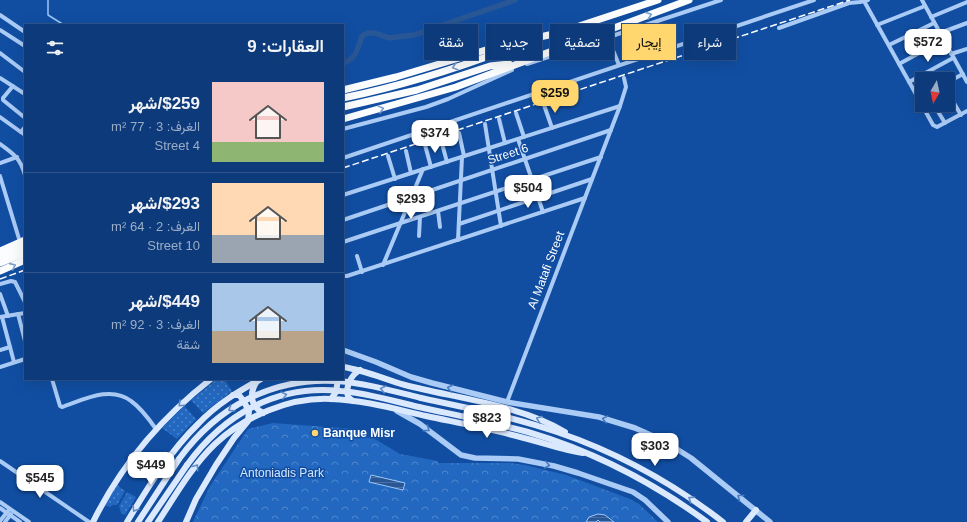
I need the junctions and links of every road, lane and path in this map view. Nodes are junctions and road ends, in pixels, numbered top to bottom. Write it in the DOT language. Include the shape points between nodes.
graph roads {
  1 [pos="658,0"];
  2 [pos="689,0"];
  3 [pos="721,0"];
  4 [pos="814,0"];
  5 [pos="922,0"];
  6 [pos="866,1"];
  7 [pos="967,2"];
  8 [pos="925,6"];
  9 [pos="0,16"];
  10 [pos="930,17"];
  11 [pos="934,23"];
  12 [pos="967,23"];
  13 [pos="877,25"];
  14 [pos="780,28"];
  15 [pos="24,31"];
  16 [pos="1,32"];
  17 [pos="940,33"];
  18 [pos="614,36"];
  19 [pos="542,37"];
  20 [pos="943,40"];
  21 [pos="24,45"];
  22 [pos="889,45"];
  23 [pos="967,49"];
  24 [pos="486,50"];
  25 [pos="614,53"];
  26 [pos="0,54"];
  27 [pos="952,56"];
  28 [pos="486,57"];
  29 [pos="550,57"];
  30 [pos="515,64"];
  31 [pos="899,64"];
  32 [pos="619,66"];
  33 [pos="24,71"];
  34 [pos="963,74"];
  35 [pos="0,78"];
  36 [pos="624,78"];
  37 [pos="955,78"];
  38 [pos="910,82"];
  39 [pos="967,82"];
  40 [pos="13,86"];
  41 [pos="344,90"];
  42 [pos="915,90"];
  43 [pos="24,93"];
  44 [pos="344,98"];
  45 [pos="544,105"];
  46 [pos="955,105"];
  47 [pos="620,106"];
  48 [pos="344,107"];
  49 [pos="967,111"];
  50 [pos="926,112"];
  51 [pos="938,112"];
  52 [pos="516,113"];
  53 [pos="961,115"];
  54 [pos="0,117"];
  55 [pos="24,117"];
  56 [pos="344,118"];
  57 [pos="498,119"];
  58 [pos="945,123"];
  59 [pos="485,124"];
  60 [pos="552,128"];
  61 [pos="344,129"];
  62 [pos="611,130"];
  63 [pos="459,133"];
  64 [pos="23,134"];
  65 [pos="524,137"];
  66 [pos="518,139"];
  67 [pos="441,140"];
  68 [pos="506,143"];
  69 [pos="0,144"];
  70 [pos="425,145"];
  71 [pos="490,148"];
  72 [pos="406,151"];
  73 [pos="388,156"];
  74 [pos="463,156"];
  75 [pos="17,157"];
  76 [pos="600,157"];
  77 [pos="344,158"];
  78 [pos="525,159"];
  79 [pos="447,162"];
  80 [pos="23,163"];
  81 [pos="0,164"];
  82 [pos="431,167"];
  83 [pos="423,169"];
  84 [pos="493,170"];
  85 [pos="411,173"];
  86 [pos="0,176"];
  87 [pos="395,179"];
  88 [pos="592,179"];
  89 [pos="461,180"];
  90 [pos="532,180"];
  91 [pos="496,192"];
  92 [pos="344,195"];
  93 [pos="412,197"];
  94 [pos="538,197"];
  95 [pos="585,198"];
  96 [pos="460,204"];
  97 [pos="499,210"];
  98 [pos="438,211"];
  99 [pos="544,212"];
  100 [pos="420,217"];
  101 [pos="344,220"];
  102 [pos="401,223"];
  103 [pos="459,224"];
  104 [pos="501,226"];
  105 [pos="440,227"];
  106 [pos="419,236"];
  107 [pos="458,240"];
  108 [pos="344,242"];
  109 [pos="23,243"];
  110 [pos="0,251"];
  111 [pos="24,253"];
  112 [pos="0,256"];
  113 [pos="357,256"];
  114 [pos="24,260"];
  115 [pos="0,263"];
  116 [pos="383,264"];
  117 [pos="0,271"];
  118 [pos="362,272"];
  119 [pos="344,276"];
  120 [pos="0,284"];
  121 [pos="0,294"];
  122 [pos="24,300"];
  123 [pos="24,312"];
  124 [pos="18,314"];
  125 [pos="8,316"];
  126 [pos="1,317"];
  127 [pos="24,337"];
  128 [pos="10,347"];
  129 [pos="0,350"];
  130 [pos="344,350"];
  131 [pos="24,359"];
  132 [pos="14,362"];
  133 [pos="0,367"];
  134 [pos="344,367"];
  135 [pos="360,370"];
  136 [pos="52,380"];
  137 [pos="210,380"];
  138 [pos="260,380"];
  139 [pos="338,380"];
  140 [pos="233,395"];
  141 [pos="331,399"];
  142 [pos="353,401"];
  143 [pos="507,402"];
  144 [pos="394,409"];
  145 [pos="263,412"];
  146 [pos="248,421"];
  147 [pos="156,429"];
  148 [pos="573,438"];
  149 [pos="583,452"];
  150 [pos="0,461"];
  151 [pos="0,502"];
  152 [pos="0,508"];
  153 [pos="756,510"];
  154 [pos="10,512"];
  155 [pos="0,521"];
  156 [pos="5,522"];
  157 [pos="20,522"];
  158 [pos="29,522"];
  159 [pos="89,522"];
  160 [pos="93,522"];
  161 [pos="127,522"];
  162 [pos="138,522"];
  163 [pos="148,522"];
  164 [pos="158,522"];
  165 [pos="186,522"];
  166 [pos="668,522"];
  167 [pos="707,522"];
  168 [pos="723,522"];
  169 [pos="746,522"];
  170 [pos="770,522"];
  1 -- 19 [label="highway"];
  30 -- 2 [label="highway, one-way"];
  3 -- 18 [label="street"];
  4 -- 32 [label="street"];
  5 -- 8 [label="street"];
  6 -- 13 [label="street"];
  6 -- 14 [label="street" via="846,3"];
  7 -- 10 [label="street"];
  8 -- 10 [label="street"];
  8 -- 13 [label="street"];
  9 -- 15 [label="street"];
  10 -- 11 [label="street"];
  11 -- 17 [label="street"];
  11 -- 22 [label="street"];
  12 -- 17 [label="street"];
  13 -- 22 [label="street"];
  16 -- 21 [label="street"];
  17 -- 20 [label="street"];
  20 -- 27 [label="street"];
  20 -- 31 [label="street"];
  22 -- 31 [label="street"];
  23 -- 27 [label="street"];
  24 -- 41 [label="highway"];
  25 -- 32 [label="street"];
  26 -- 33 [label="street"];
  27 -- 34 [label="street"];
  27 -- 38 [label="street"];
  28 -- 44 [label="highway, one-way" via="393,86"];
  29 -- 61 [label="street" via="516,68 426,107"];
  30 -- 48 [label="highway" via="490,66 416,90"];
  56 -- 30 [label="highway, one-way" via="456,87"];
  31 -- 38 [label="street"];
  32 -- 77 [label="street"];
  34 -- 37 [label="street"];
  34 -- 39 [label="street"];
  35 -- 40 [label="street"];
  36 -- 47 [label="street, Al Matafi Street" via="626,87"];
  38 -- 42 [label="street"];
  40 -- 43 [label="street"];
  40 -- 55 [label="street" via="3,100"];
  45 -- 60 [label="street"];
  46 -- 53 [label="street"];
  47 -- 60 [label="street"];
  47 -- 62 [label="street, Al Matafi Street"];
  49 -- 53 [label="street"];
  50 -- 58 [label="street" via="933,125 938,127"];
  51 -- 58 [label="street"];
  52 -- 65 [label="street"];
  53 -- 58 [label="street"];
  54 -- 64 [label="street"];
  57 -- 68 [label="street"];
  59 -- 71 [label="street"];
  60 -- 65 [label="street"];
  62 -- 76 [label="street, Al Matafi Street"];
  62 -- 78 [label="street, Street 6"];
  63 -- 74 [label="street"];
  65 -- 66 [label="street"];
  66 -- 68 [label="street"];
  66 -- 78 [label="street"];
  67 -- 79 [label="street"];
  68 -- 71 [label="street"];
  69 -- 75 [label="street"];
  70 -- 82 [label="street"];
  71 -- 74 [label="street"];
  71 -- 84 [label="street"];
  72 -- 85 [label="street"];
  73 -- 87 [label="street"];
  74 -- 79 [label="street"];
  74 -- 89 [label="street"];
  75 -- 80 [label="street"];
  75 -- 81 [label="street"];
  76 -- 88 [label="street, Al Matafi Street"];
  76 -- 90 [label="street"];
  78 -- 84 [label="street, Street 6"];
  78 -- 90 [label="street"];
  79 -- 82 [label="street"];
  82 -- 83 [label="street"];
  83 -- 85 [label="street"];
  83 -- 93 [label="street"];
  84 -- 89 [label="street, Street 6"];
  84 -- 91 [label="street"];
  85 -- 87 [label="street"];
  86 -- 109 [label="street"];
  87 -- 92 [label="street"];
  88 -- 94 [label="street"];
  88 -- 95 [label="street, Al Matafi Street"];
  89 -- 93 [label="street, Street 6"];
  89 -- 96 [label="street"];
  90 -- 91 [label="street"];
  90 -- 94 [label="street"];
  91 -- 96 [label="street"];
  91 -- 97 [label="street"];
  93 -- 101 [label="street, Street 6"];
  93 -- 102 [label="street"];
  94 -- 97 [label="street"];
  94 -- 99 [label="street"];
  95 -- 99 [label="street"];
  95 -- 143 [label="street, Al Matafi Street"];
  96 -- 98 [label="street"];
  96 -- 103 [label="street"];
  97 -- 103 [label="street"];
  97 -- 104 [label="street"];
  98 -- 100 [label="street"];
  98 -- 105 [label="street"];
  99 -- 104 [label="street"];
  100 -- 102 [label="street"];
  100 -- 106 [label="street"];
  102 -- 108 [label="street"];
  102 -- 116 [label="street"];
  103 -- 107 [label="street"];
  104 -- 107 [label="street"];
  107 -- 116 [label="street"];
  109 -- 110 [label="highway"];
  109 -- 112 [label="highway"];
  111 -- 115 [label="highway"];
  113 -- 118 [label="street"];
  117 -- 114 [label="highway, one-way"];
  116 -- 118 [label="street"];
  118 -- 119 [label="street"];
  120 -- 122 [label="street" via="11,281 15,283"];
  121 -- 125 [label="street"];
  123 -- 124 [label="street"];
  124 -- 125 [label="street"];
  124 -- 127 [label="street"];
  125 -- 126 [label="street"];
  126 -- 128 [label="street"];
  128 -- 129 [label="street"];
  128 -- 132 [label="street"];
  143 -- 130 [label="street, one-way" via="419,380"];
  131 -- 132 [label="street"];
  132 -- 133 [label="street"];
  134 -- 135 [label="main road"];
  135 -- 142 [label="main road" via="352,377 347,392"];
  148 -- 135 [label="main road, one-way" via="552,425 528,415 404,385"];
  136 -- 147 [label="street" via="59,405 62,407 104,394 119,394 133,402"];
  137 -- 147 [label="main road, one-way"];
  138 -- 140 [label="main road"];
  138 -- 145 [label="main road" via="252,391 251,399 254,406"];
  139 -- 141 [label="main road" via="336,392"];
  140 -- 146 [label="main road" via="239,395 244,400"];
  140 -- 161 [label="main road, one-way" via="200,422 180,443"];
  141 -- 142 [label="main road"];
  141 -- 145 [label="main road" via="306,400"];
  142 -- 144 [label="main road"];
  153 -- 143 [label="street, one-way" via="691,458 646,433 595,416"];
  144 -- 149 [label="main road"];
  144 -- 166 [label="street, one-way" via="420,424 460,455 474,458 518,459 578,473 633,492"];
  145 -- 146 [label="main road"];
  164 -- 146 [label="main road, one-way" via="209,450"];
  146 -- 165 [label="main road" via="216,465"];
  147 -- 160 [label="main road" via="116,481"];
  148 -- 162 [label="main road, one-way, bridge" via="506,417 365,385 312,381 278,387 246,400 222,414 197,437 179,459"];
  168 -- 148 [label="main road, one-way" via="652,475"];
  163 -- 149 [label="main road, one-way, bridge" via="208,438 230,420 257,405 286,394 320,390 342,391 419,406 512,428"];
  149 -- 167 [label="main road" via="650,485"];
  150 -- 159 [label="street"];
  151 -- 154 [label="street"];
  152 -- 154 [label="street"];
  153 -- 169 [label="main road"];
  153 -- 170 [label="street"];
  154 -- 155 [label="street"];
  154 -- 156 [label="street"];
  154 -- 157 [label="street"];
  154 -- 158 [label="street"];
}
